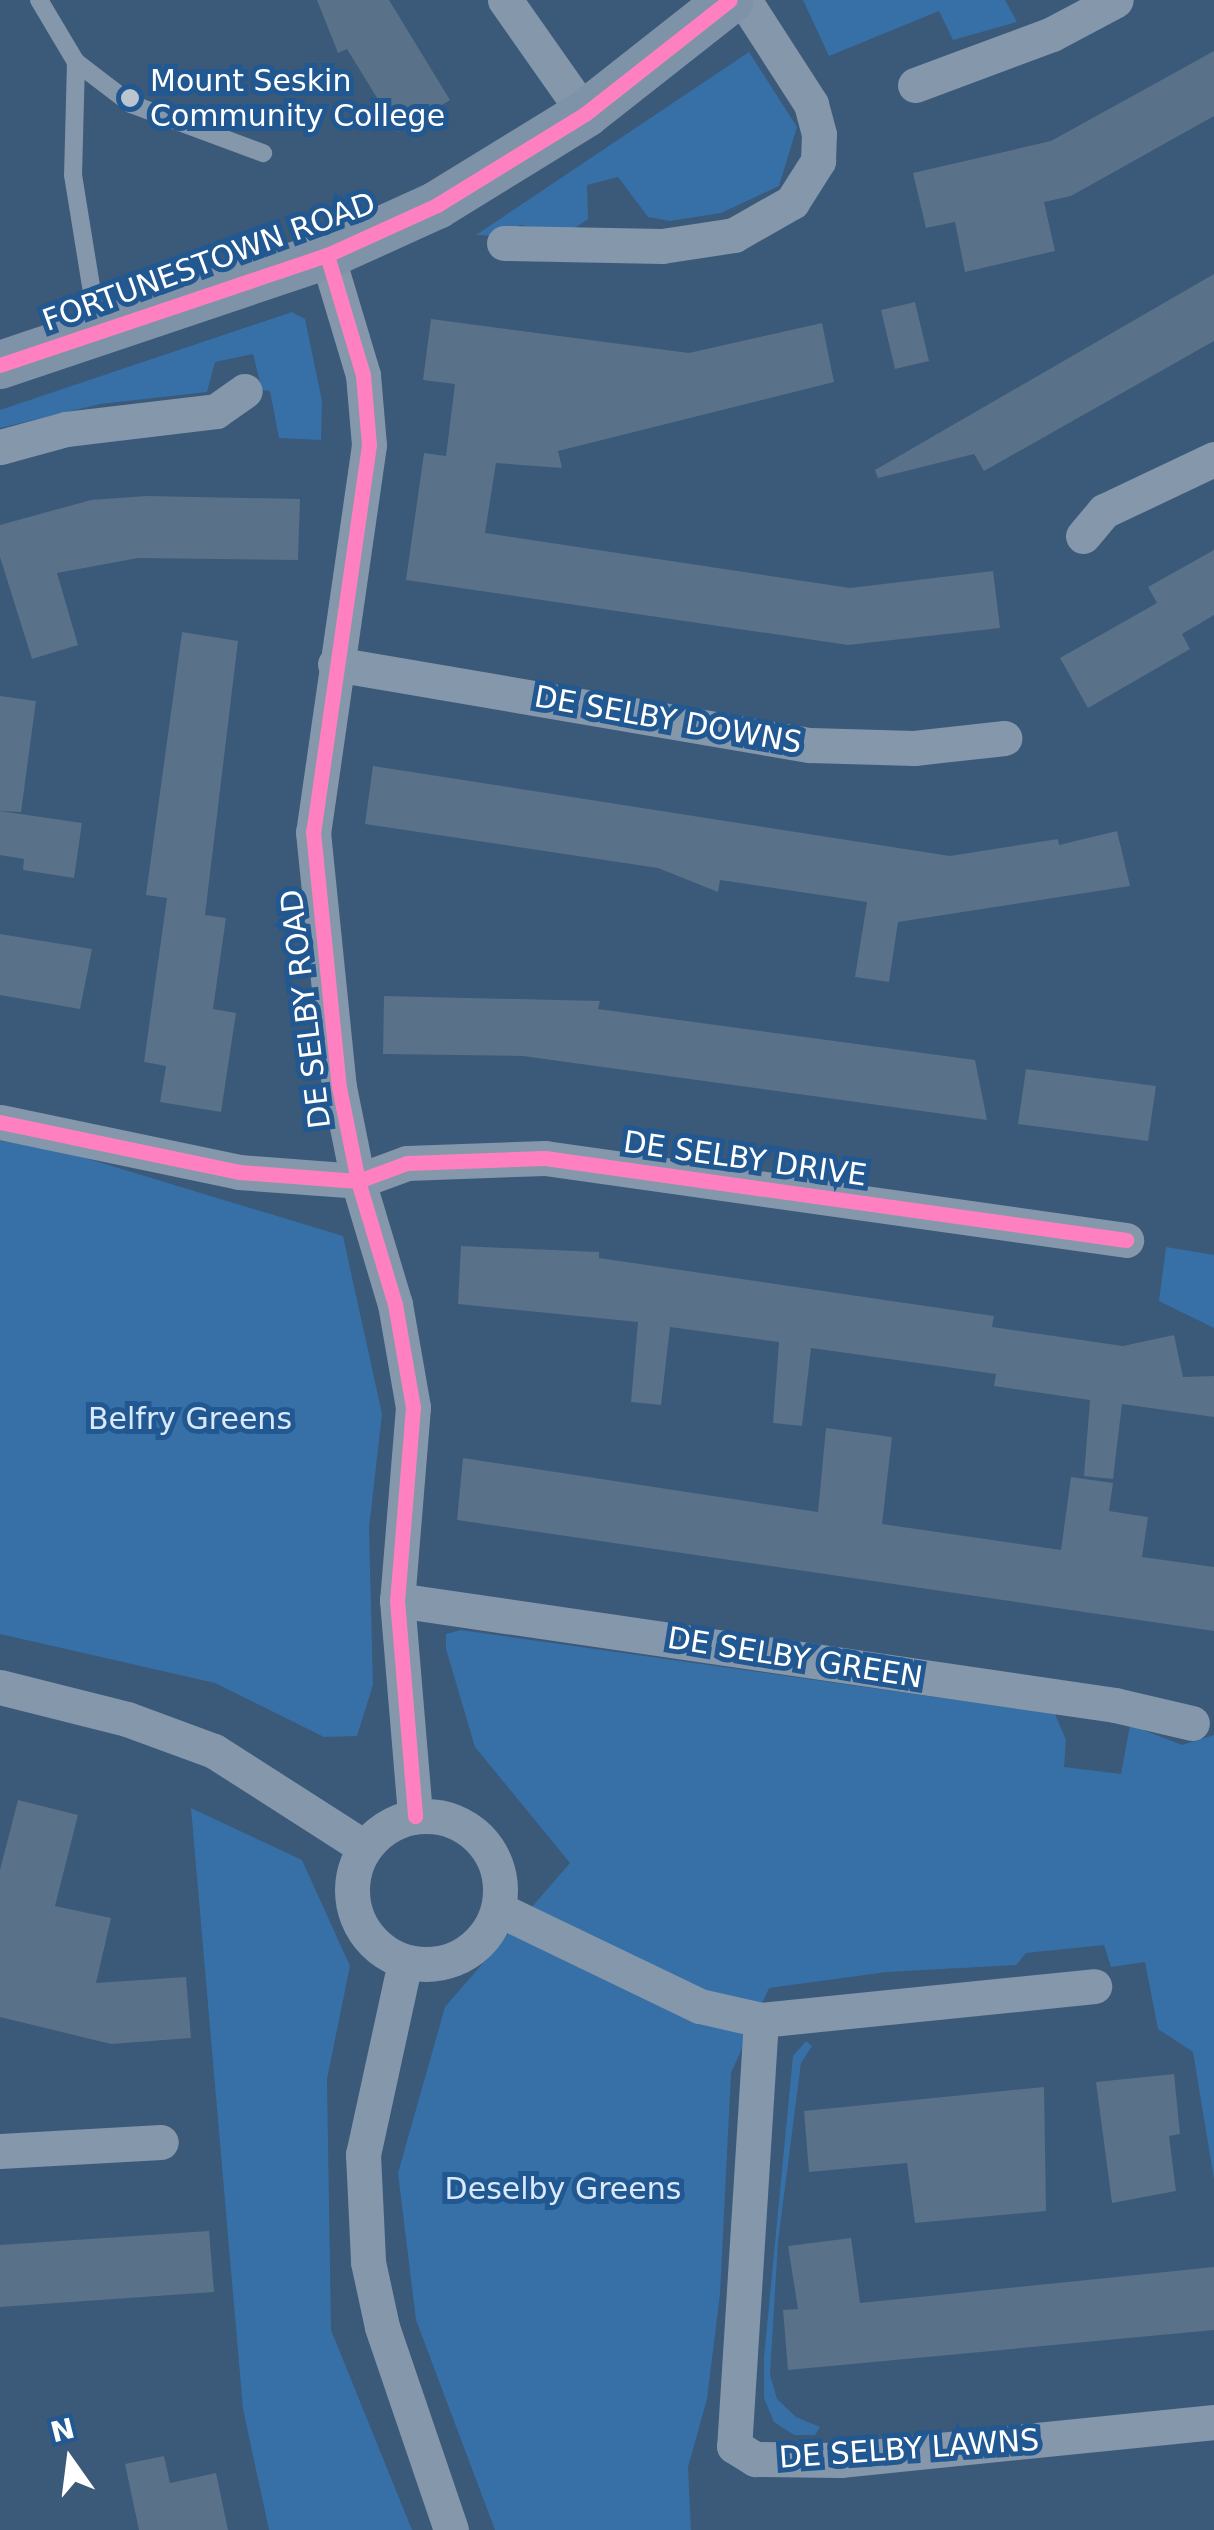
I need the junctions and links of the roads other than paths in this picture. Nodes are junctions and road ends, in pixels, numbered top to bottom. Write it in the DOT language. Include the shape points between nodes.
graph roads {
  1 [pos="40,0"];
  2 [pos="505,0"];
  3 [pos="730,0"];
  4 [pos="744,0"];
  5 [pos="1116,0"];
  6 [pos="76,62"];
  7 [pos="914,85"];
  8 [pos="585,114"];
  9 [pos="263,153"];
  10 [pos="504,242"];
  11 [pos="327,255"];
  12 [pos="100,334"];
  13 [pos="0,365"];
  14 [pos="245,390"];
  15 [pos="0,447"];
  16 [pos="1214,458"];
  17 [pos="1083,536"];
  18 [pos="334,664"];
  19 [pos="1004,738"];
  20 [pos="0,1122"];
  21 [pos="358,1181"];
  22 [pos="1126,1240"];
  23 [pos="397,1600"];
  24 [pos="0,1687"];
  25 [pos="1192,1723"];
  26 [pos="414,1816"];
  27 [pos="364,1847"];
  28 [pos="498,1909"];
  29 [pos="405,1962"];
  30 [pos="1094,1986"];
  31 [pos="760,2020"];
  32 [pos="161,2142"];
  33 [pos="0,2151"];
  34 [pos="1214,2422"];
  35 [pos="451,2530"];
  1 -- 6 [label="lane"];
  2 -- 8 [label="street"];
  3 -- 8 [label="street, FORTUNESTOWN ROAD"];
  4 -- 10 [label="street" via="811,104 819,134 818,160 792,202 734,234 662,246"];
  5 -- 7 [label="street" via="1052,34"];
  6 -- 9 [label="lane" via="130,104"];
  6 -- 12 [label="lane" via="73,175"];
  8 -- 11 [label="street, FORTUNESTOWN ROAD" via="436,204"];
  11 -- 12 [label="street, FORTUNESTOWN ROAD"];
  11 -- 18 [label="street, DE SELBY ROAD" via="363,375 368,446"];
  12 -- 13 [label="street, FORTUNESTOWN ROAD"];
  14 -- 15 [label="street" via="216,411 66,429"];
  16 -- 17 [label="street" via="1104,511"];
  18 -- 19 [label="street, DE SELBY DOWNS" via="810,745 914,748"];
  18 -- 21 [label="street, DE SELBY ROAD" via="312,832 339,1088"];
  20 -- 21 [label="street" via="239,1172"];
  21 -- 22 [label="street, DE SELBY DRIVE" via="408,1163 479,1155 545,1158"];
  21 -- 23 [label="street, DE SELBY ROAD" via="395,1304 413,1408"];
  23 -- 25 [label="street, DE SELBY GREEN" via="1115,1705"];
  23 -- 26 [label="street, DE SELBY ROAD"];
  24 -- 27 [label="street" via="214,1751"];
  26 -- 27 [label="street"];
  26 -- 28 [label="street" via="462,1824 482,1840 498,1873"];
  27 -- 29 [label="street" via="354,1868 355,1915 384,1952"];
  28 -- 29 [label="street" via="473,1949 428,1965"];
  28 -- 31 [label="street" via="604,1954 700,2006"];
  29 -- 35 [label="street" via="363,2154 368,2262 382,2326"];
  30 -- 31 [label="street"];
  31 -- 34 [label="street, DE SELBY LAWNS" via="734,2446 755,2459 840,2460"];
  32 -- 33 [label="street"];
}
